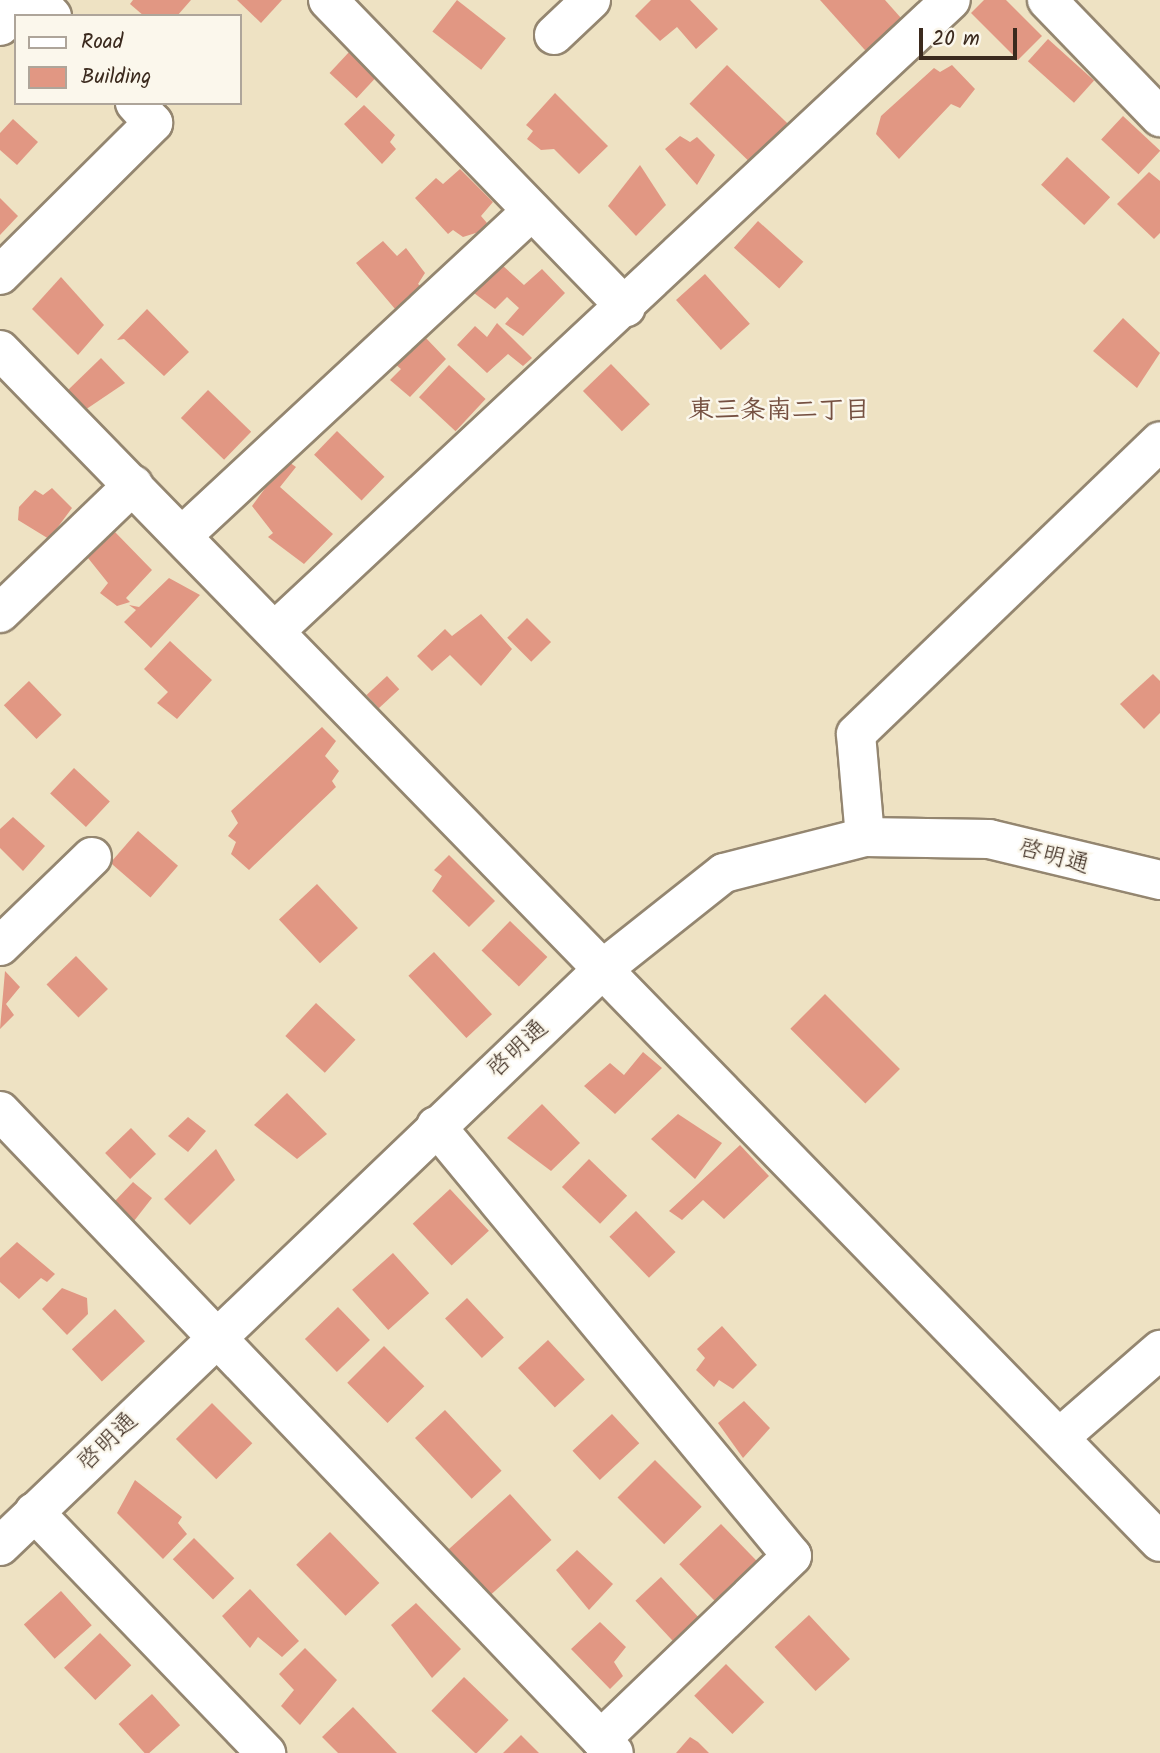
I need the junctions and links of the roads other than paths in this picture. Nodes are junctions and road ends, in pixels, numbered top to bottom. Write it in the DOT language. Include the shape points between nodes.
graph roads {
  1 [pos="26,0"];
  2 [pos="37,0"];
  3 [pos="328,0"];
  4 [pos="591,0"];
  5 [pos="951,0"];
  6 [pos="1047,0"];
  7 [pos="50,14"];
  8 [pos="0,26"];
  9 [pos="554,34"];
  10 [pos="137,105"];
  11 [pos="1160,117"];
  12 [pos="532,211"];
  13 [pos="0,275"];
  14 [pos="626,307"];
  15 [pos="5,365"];
  16 [pos="1160,441"];
  17 [pos="133,485"];
  18 [pos="183,535"];
  19 [pos="0,613"];
  20 [pos="276,630"];
  21 [pos="864,836"];
  22 [pos="92,857"];
  23 [pos="1160,880"];
  24 [pos="0,946"];
  25 [pos="604,968"];
  26 [pos="0,1111"];
  27 [pos="436,1126"];
  28 [pos="216,1339"];
  29 [pos="1160,1350"];
  30 [pos="1060,1437"];
  31 [pos="11,1531"];
  32 [pos="1160,1542"];
  33 [pos="607,1746"];
  34 [pos="266,1753"];
  1 -- 8 [label="street"];
  2 -- 7 [label="street"];
  3 -- 12 [label="street"];
  4 -- 9 [label="street"];
  5 -- 14 [label="street"];
  6 -- 11 [label="street"];
  10 -- 13 [label="street" via="153,123"];
  12 -- 14 [label="street"];
  12 -- 18 [label="street"];
  14 -- 20 [label="street"];
  15 -- 17 [label="street"];
  16 -- 21 [label="street" via="856,734"];
  17 -- 18 [label="street"];
  17 -- 19 [label="street"];
  18 -- 20 [label="street"];
  20 -- 25 [label="street"];
  21 -- 23 [label="street, 啓明通" via="989,839"];
  21 -- 25 [label="street, 啓明通" via="724,873"];
  22 -- 24 [label="street"];
  25 -- 27 [label="street, 啓明通"];
  25 -- 30 [label="street"];
  26 -- 28 [label="street"];
  27 -- 28 [label="street, 啓明通"];
  27 -- 33 [label="street" via="792,1556"];
  28 -- 31 [label="street, 啓明通"];
  28 -- 33 [label="street"];
  29 -- 30 [label="street"];
  30 -- 32 [label="street"];
  31 -- 34 [label="street"];
}
